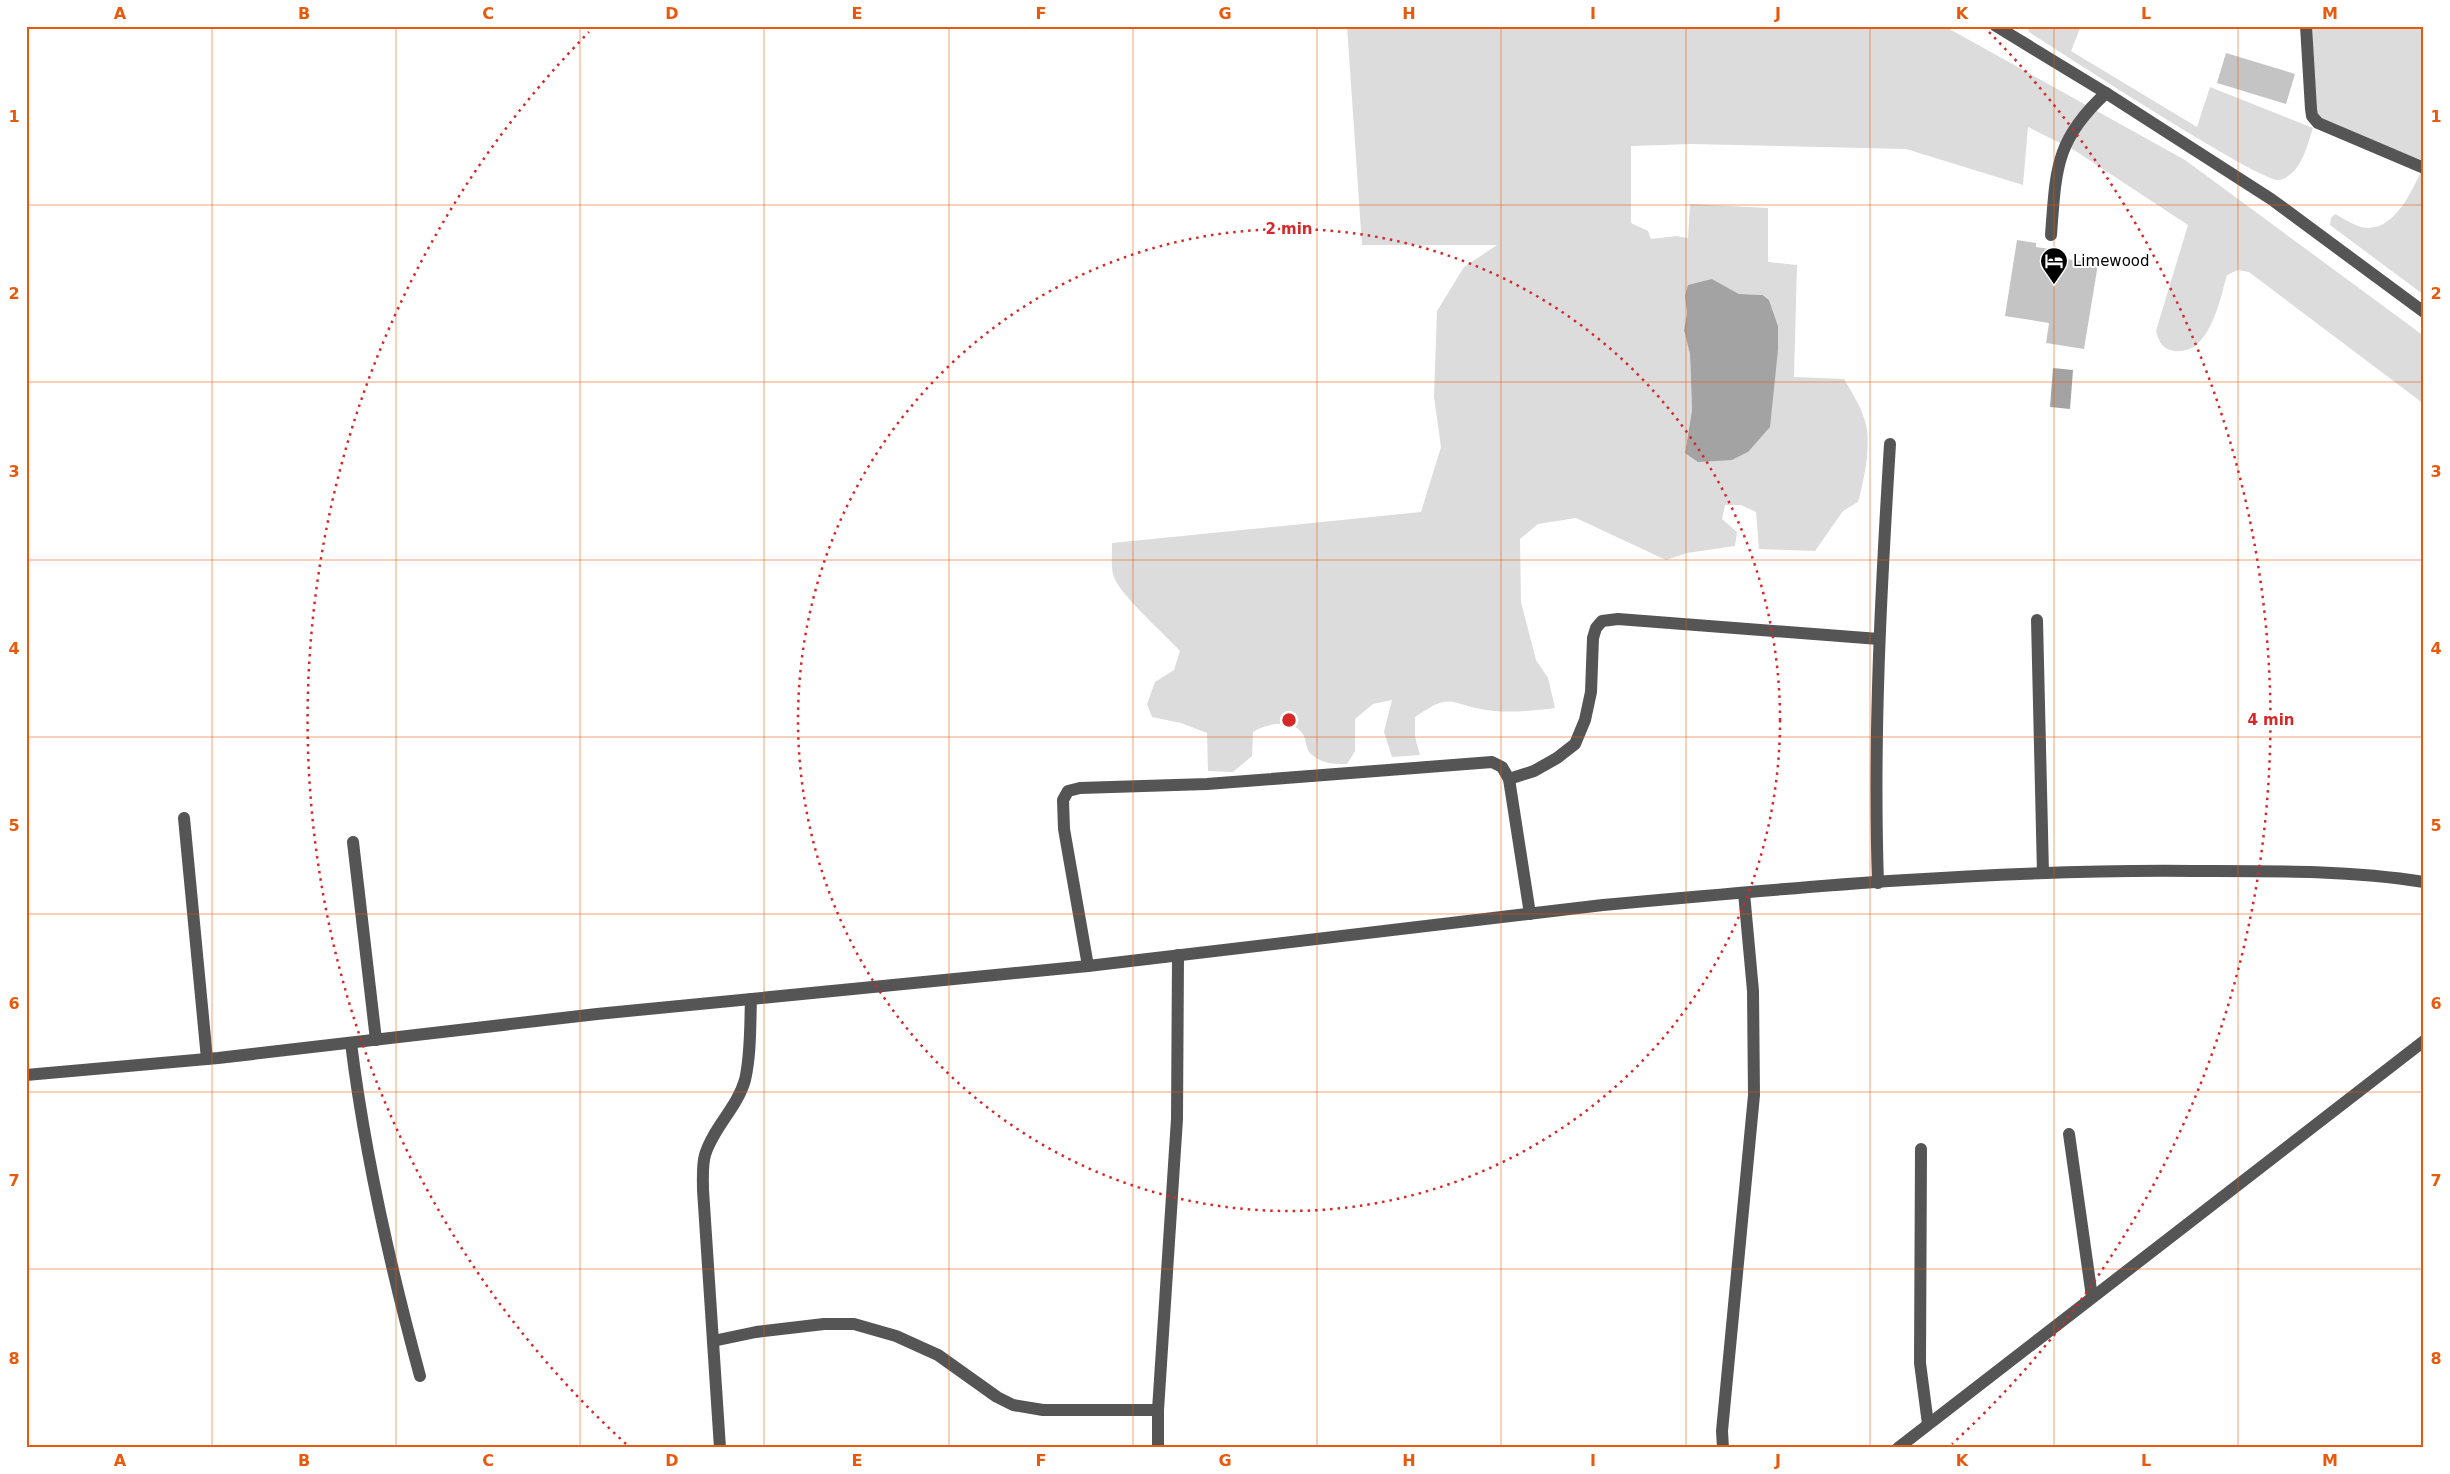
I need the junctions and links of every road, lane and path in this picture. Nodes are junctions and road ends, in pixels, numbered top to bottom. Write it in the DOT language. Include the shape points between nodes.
graph roads {
  1 [pos="1996,26"];
  2 [pos="2306,26"];
  3 [pos="2106,92"];
  4 [pos="2424,168"];
  5 [pos="2051,235"];
  6 [pos="2424,312"];
  7 [pos="1890,444"];
  8 [pos="2037,620"];
  9 [pos="1878,640"];
  10 [pos="1510,779"];
  11 [pos="184,818"];
  12 [pos="353,842"];
  13 [pos="2043,873"];
  14 [pos="2424,882"];
  15 [pos="1878,883"];
  16 [pos="1744,893"];
  17 [pos="1530,914"];
  18 [pos="1178,956"];
  19 [pos="1088,966"];
  20 [pos="751,999"];
  21 [pos="376,1040"];
  22 [pos="2424,1041"];
  23 [pos="351,1042"];
  24 [pos="207,1059"];
  25 [pos="26,1075"];
  26 [pos="2069,1134"];
  27 [pos="1921,1149"];
  28 [pos="2092,1297"];
  29 [pos="713,1341"];
  30 [pos="420,1376"];
  31 [pos="1158,1410"];
  32 [pos="1928,1424"];
  33 [pos="720,1448"];
  34 [pos="1158,1448"];
  35 [pos="1723,1448"];
  36 [pos="1898,1448"];
  1 -- 3 [label="street"];
  2 -- 4 [label="street" via="2314,119"];
  3 -- 5 [label="street" via="2064,145 2058,164"];
  3 -- 6 [label="street" via="2270,199"];
  7 -- 9 [label="street"];
  8 -- 13 [label="street"];
  9 -- 10 [label="street" via="1618,619 1602,621 1593,638 1591,692 1575,744 1542,767"];
  9 -- 15 [label="street"];
  10 -- 17 [label="street"];
  10 -- 19 [label="street" via="1502,767 1492,762 1216,783 1068,790 1063,800 1064,829"];
  11 -- 24 [label="street"];
  12 -- 21 [label="street"];
  13 -- 14 [label="street" via="2270,871"];
  13 -- 15 [label="street"];
  15 -- 16 [label="street"];
  16 -- 17 [label="street"];
  16 -- 35 [label="street" via="1753,991 1754,1095"];
  17 -- 18 [label="street"];
  18 -- 19 [label="street"];
  18 -- 31 [label="street" via="1176,1119"];
  19 -- 20 [label="street"];
  20 -- 21 [label="street"];
  20 -- 29 [label="street" via="750,1048 744,1081 705,1156 702,1190"];
  21 -- 23 [label="street"];
  22 -- 28 [label="street"];
  23 -- 24 [label="street"];
  23 -- 30 [label="street" via="360,1121"];
  24 -- 25 [label="street"];
  26 -- 28 [label="street"];
  27 -- 32 [label="street" via="1920,1363"];
  28 -- 32 [label="street"];
  29 -- 31 [label="street" via="756,1332 854,1324 896,1336 938,1356 1013,1405 1043,1410"];
  29 -- 33 [label="street"];
  31 -- 34 [label="street"];
  32 -- 36 [label="street"];
}
